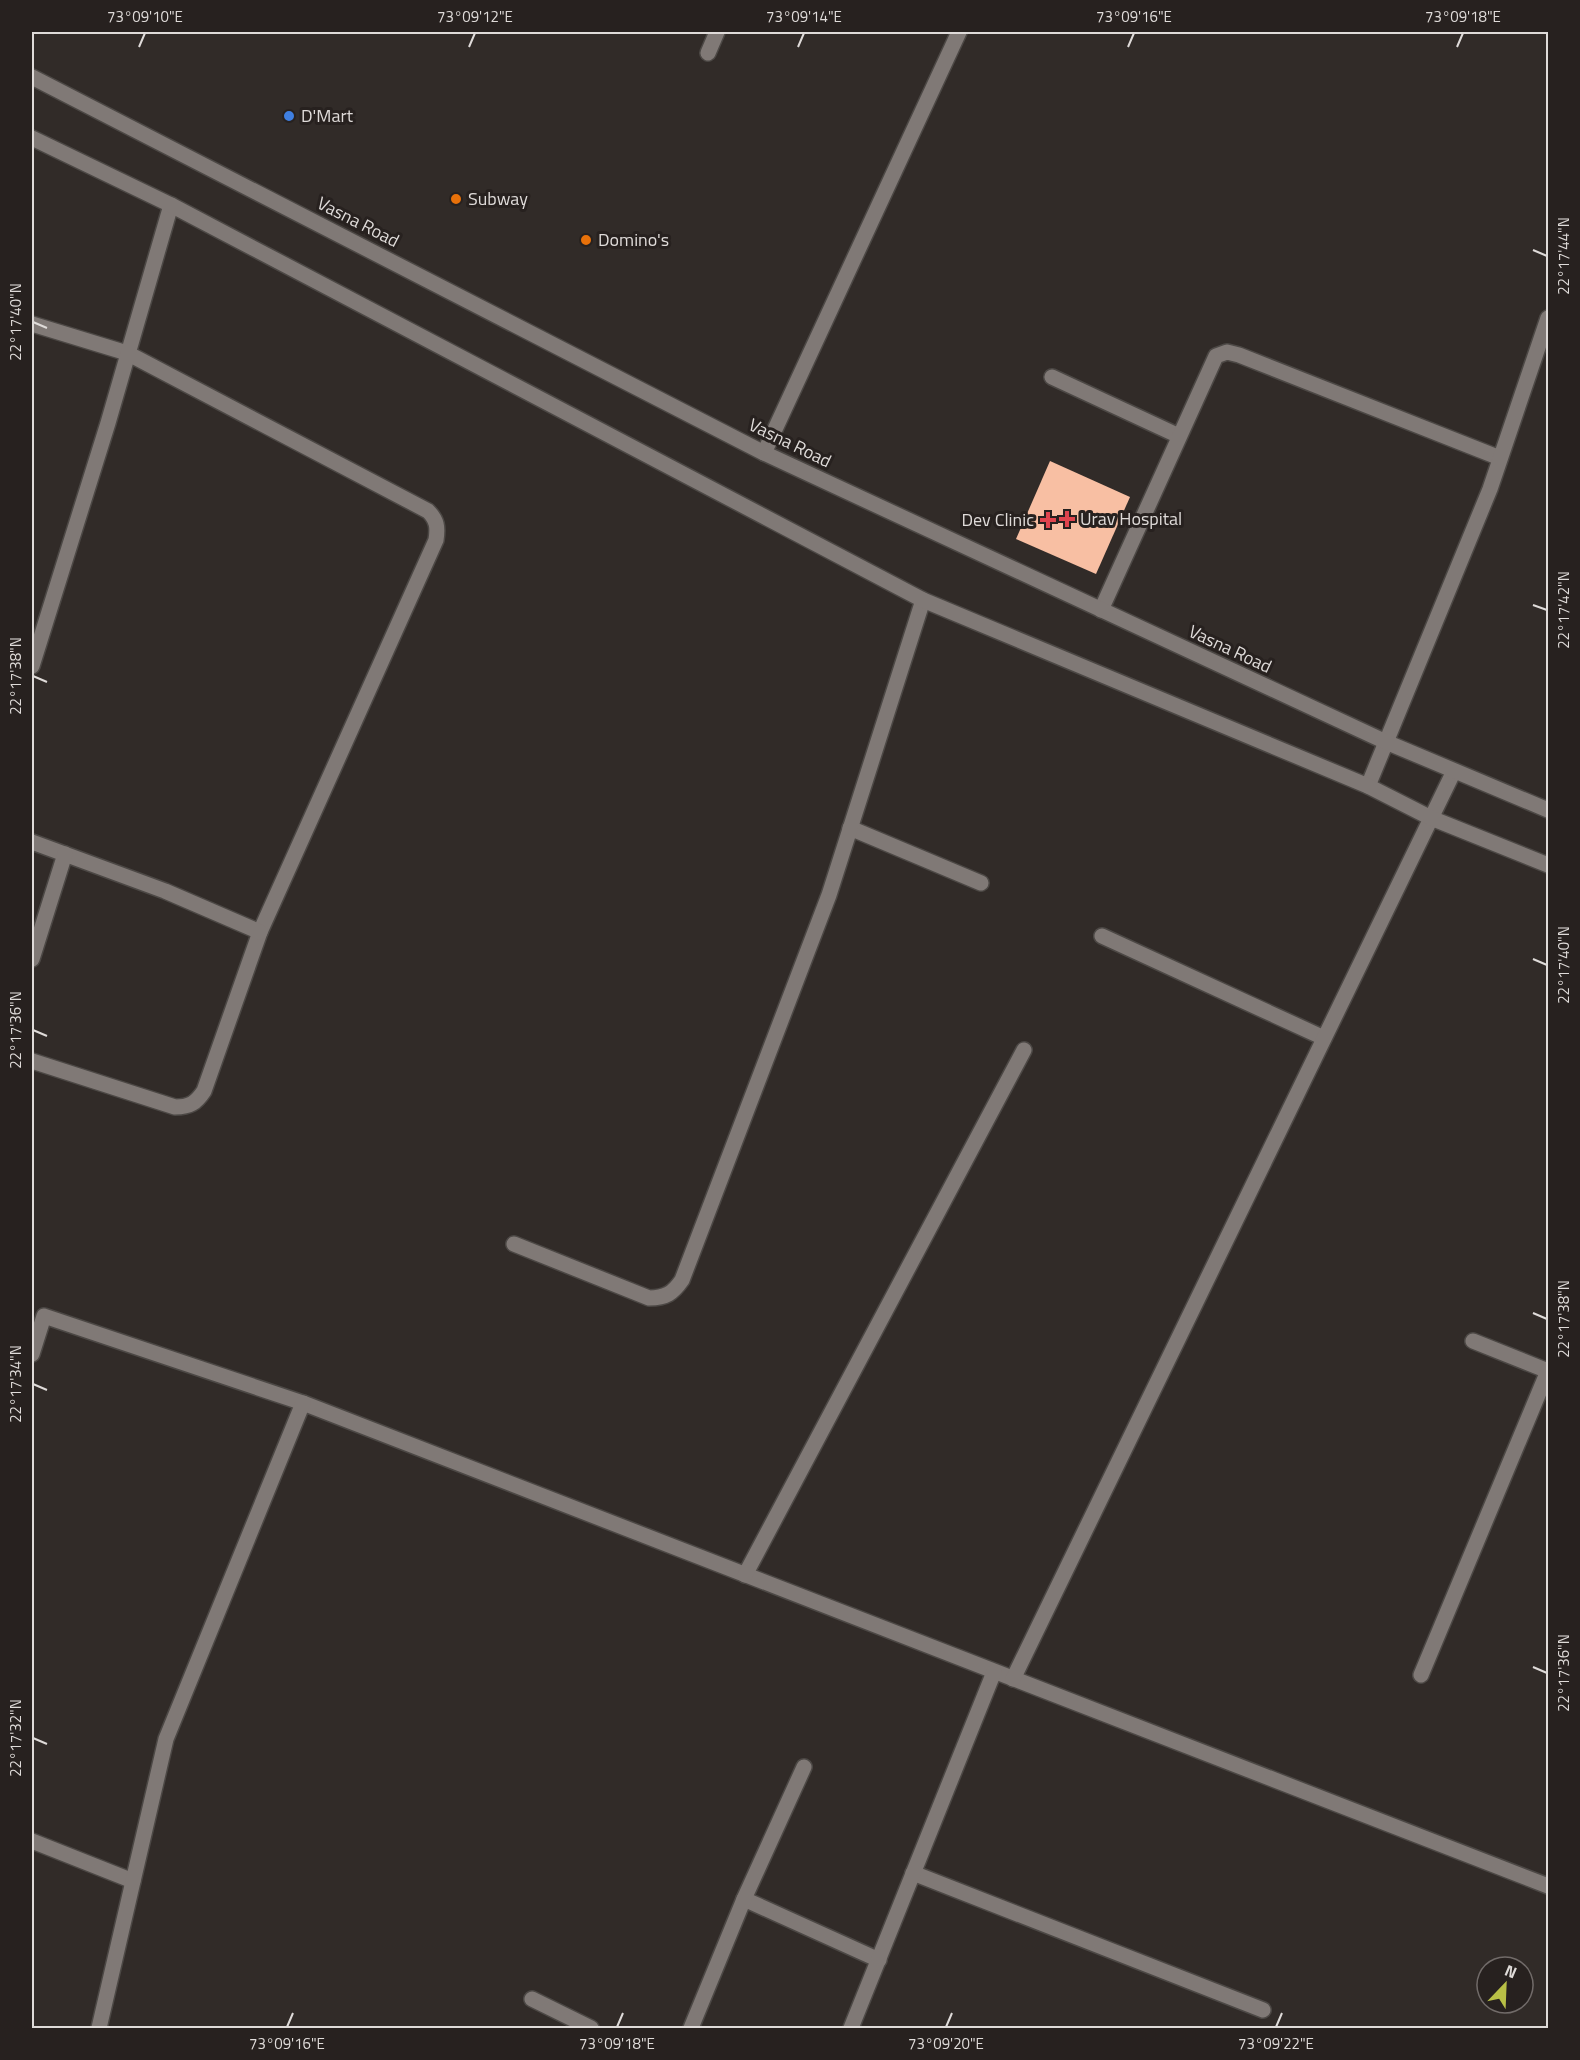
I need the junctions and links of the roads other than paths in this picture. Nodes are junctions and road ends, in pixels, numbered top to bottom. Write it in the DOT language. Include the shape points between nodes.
graph roads {
  1 [pos="717,32"];
  2 [pos="959,32"];
  3 [pos="708,53"];
  4 [pos="32,77"];
  5 [pos="32,138"];
  6 [pos="171,205"];
  7 [pos="1548,318"];
  8 [pos="32,324"];
  9 [pos="127,353"];
  10 [pos="1052,377"];
  11 [pos="1179,436"];
  12 [pos="764,453"];
  13 [pos="1500,458"];
  14 [pos="923,600"];
  15 [pos="1101,610"];
  16 [pos="34,649"];
  17 [pos="32,666"];
  18 [pos="1386,742"];
  19 [pos="1454,771"];
  20 [pos="1368,786"];
  21 [pos="1548,810"];
  22 [pos="1431,818"];
  23 [pos="850,828"];
  24 [pos="32,842"];
  25 [pos="65,854"];
  26 [pos="1548,865"];
  27 [pos="981,883"];
  28 [pos="260,932"];
  29 [pos="1102,936"];
  30 [pos="32,959"];
  31 [pos="1324,1038"];
  32 [pos="1024,1050"];
  33 [pos="32,1060"];
  34 [pos="514,1244"];
  35 [pos="38,1314"];
  36 [pos="1473,1341"];
  37 [pos="32,1354"];
  38 [pos="1548,1371"];
  39 [pos="303,1403"];
  40 [pos="745,1575"];
  41 [pos="994,1672"];
  42 [pos="1421,1675"];
  43 [pos="1012,1679"];
  44 [pos="804,1767"];
  45 [pos="32,1841"];
  46 [pos="914,1873"];
  47 [pos="133,1881"];
  48 [pos="1548,1886"];
  49 [pos="744,1899"];
  50 [pos="879,1960"];
  51 [pos="532,2000"];
  52 [pos="1263,2010"];
  53 [pos="99,2028"];
  54 [pos="591,2028"];
  55 [pos="691,2028"];
  56 [pos="851,2028"];
  1 -- 3 [label="street"];
  2 -- 12 [label="street"];
  4 -- 12 [label="street, Vasna Road"];
  5 -- 6 [label="street"];
  6 -- 9 [label="street"];
  6 -- 14 [label="street"];
  7 -- 13 [label="street"];
  8 -- 9 [label="street"];
  9 -- 16 [label="street"];
  9 -- 28 [label="street" via="428,511 436,519 436,540"];
  10 -- 11 [label="street"];
  11 -- 13 [label="street" via="1216,356 1227,352"];
  11 -- 15 [label="street"];
  12 -- 15 [label="street, Vasna Road"];
  13 -- 18 [label="street"];
  14 -- 20 [label="street"];
  14 -- 23 [label="street"];
  15 -- 18 [label="street, Vasna Road"];
  16 -- 17 [label="street"];
  18 -- 19 [label="street, Vasna Road"];
  18 -- 20 [label="street"];
  19 -- 21 [label="street, Vasna Road"];
  19 -- 22 [label="street"];
  20 -- 22 [label="street"];
  22 -- 26 [label="street"];
  22 -- 31 [label="street"];
  23 -- 27 [label="street"];
  23 -- 34 [label="street" via="829,895 687,1269 674,1292 662,1298 649,1298"];
  24 -- 25 [label="street"];
  25 -- 28 [label="street"];
  25 -- 30 [label="street"];
  28 -- 33 [label="street" via="204,1091 188,1107 175,1107"];
  29 -- 31 [label="street"];
  31 -- 43 [label="street"];
  32 -- 40 [label="street"];
  35 -- 37 [label="street"];
  35 -- 39 [label="street"];
  36 -- 38 [label="street"];
  38 -- 42 [label="street"];
  39 -- 40 [label="street"];
  39 -- 47 [label="street" via="166,1739"];
  40 -- 41 [label="street"];
  41 -- 43 [label="street"];
  41 -- 46 [label="street"];
  43 -- 48 [label="street"];
  44 -- 49 [label="street"];
  45 -- 47 [label="street"];
  46 -- 50 [label="street"];
  46 -- 52 [label="street"];
  47 -- 53 [label="street"];
  49 -- 50 [label="street"];
  49 -- 55 [label="street"];
  50 -- 56 [label="street"];
  51 -- 54 [label="street"];
}
